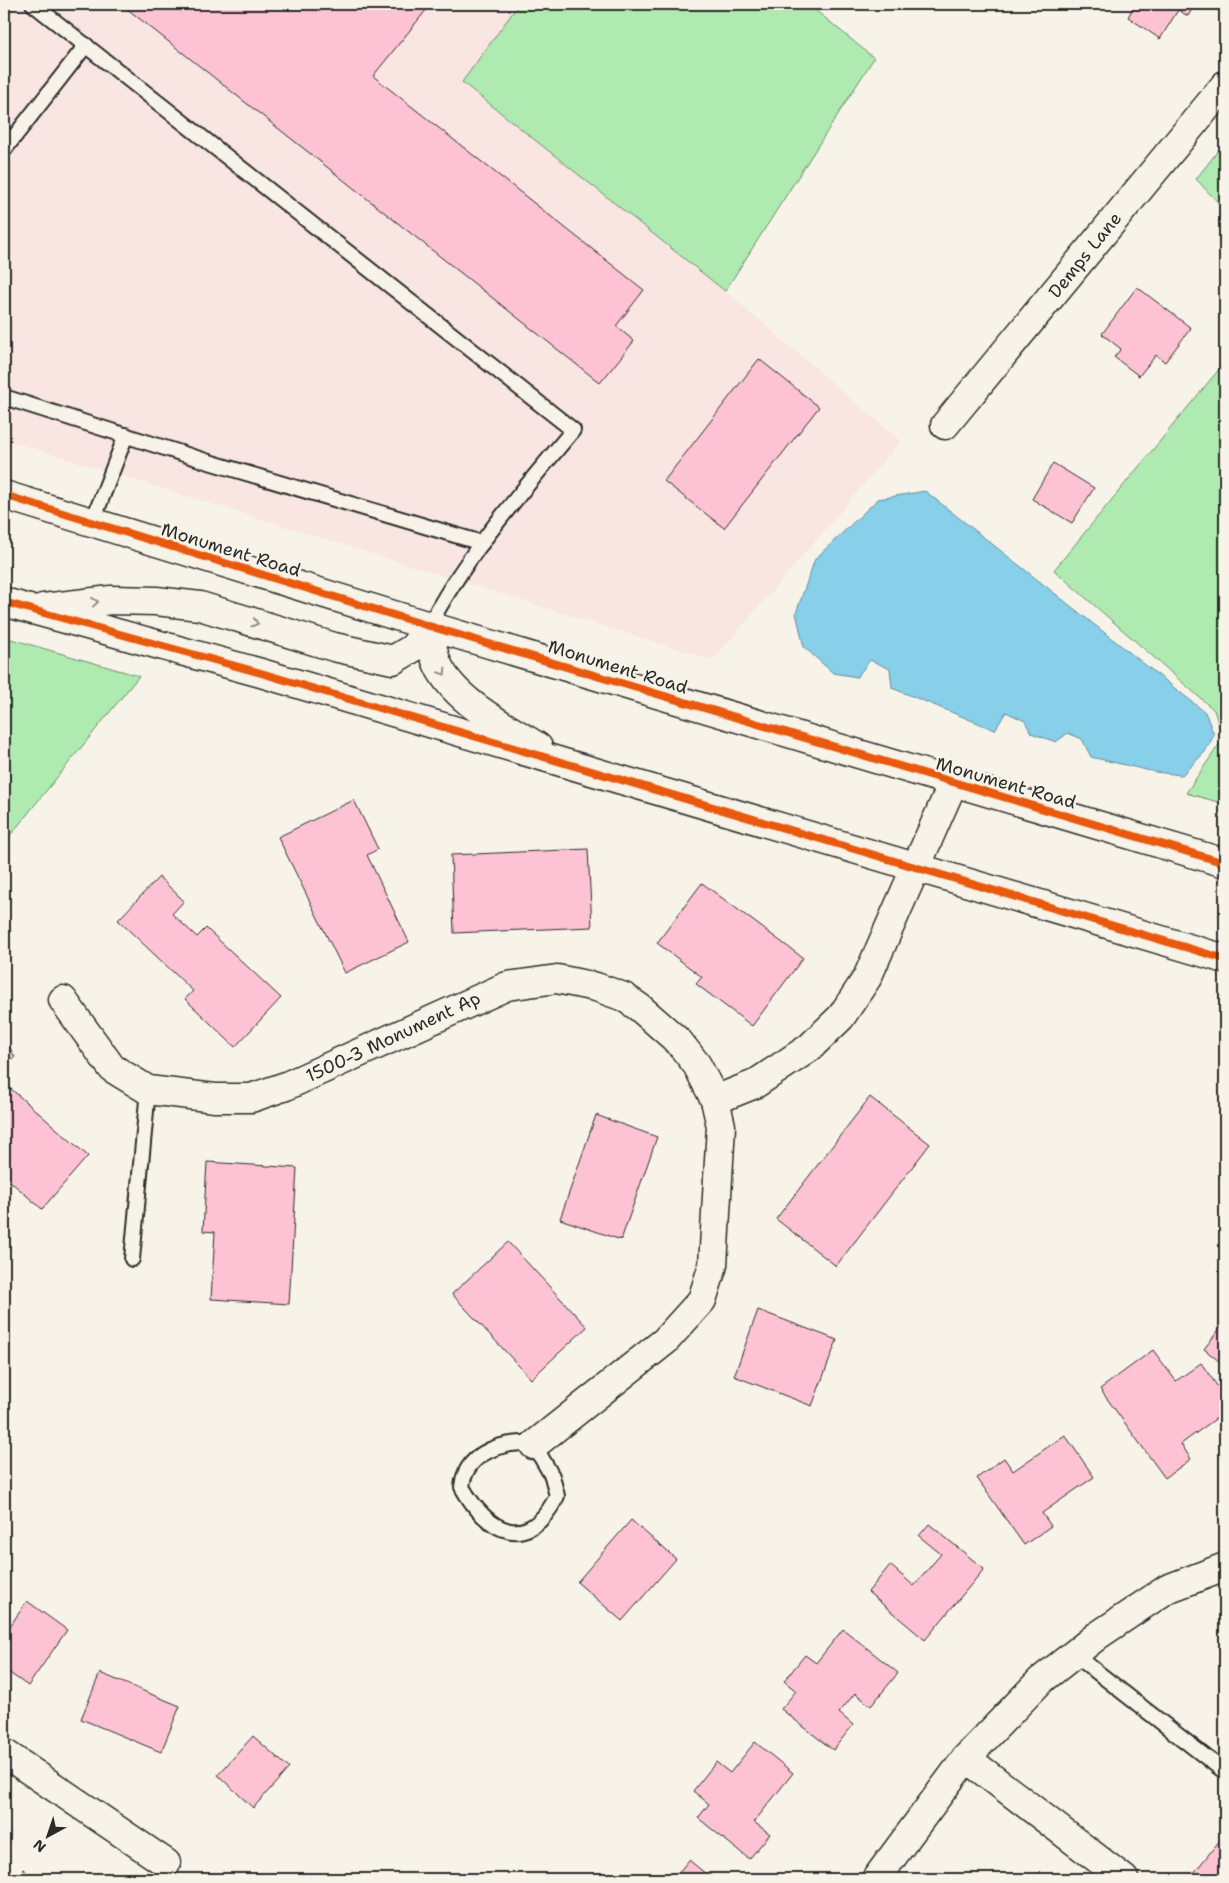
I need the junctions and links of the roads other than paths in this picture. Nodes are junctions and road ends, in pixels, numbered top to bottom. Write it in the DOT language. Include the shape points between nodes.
graph roads {
  1 [pos="33,4"];
  2 [pos="86,45"];
  3 [pos="1225,85"];
  4 [pos="4,150"];
  5 [pos="4,397"];
  6 [pos="945,424"];
  7 [pos="126,435"];
  8 [pos="4,494"];
  9 [pos="92,523"];
  10 [pos="482,543"];
  11 [pos="4,602"];
  12 [pos="30,609"];
  13 [pos="429,626"];
  14 [pos="565,765"];
  15 [pos="953,783"];
  16 [pos="1225,863"];
  17 [pos="915,867"];
  18 [pos="1225,959"];
  19 [pos="63,1000"];
  20 [pos="148,1090"];
  21 [pos="715,1100"];
  22 [pos="132,1259"];
  23 [pos="534,1445"];
  24 [pos="1225,1567"];
  25 [pos="1074,1654"];
  26 [pos="4,1754"];
  27 [pos="966,1758"];
  28 [pos="1225,1772"];
  29 [pos="166,1862"];
  30 [pos="876,1879"];
  31 [pos="1124,1879"];
  1 -- 2 [label="lane"];
  2 -- 4 [label="lane"];
  2 -- 10 [label="lane" via="573,430"];
  3 -- 6 [label="main road, Demps Lane"];
  5 -- 7 [label="lane"];
  7 -- 9 [label="lane"];
  7 -- 10 [label="lane"];
  8 -- 9 [label="main road, Monument Road"];
  9 -- 13 [label="main road, Monument Road"];
  10 -- 13 [label="lane" via="444,596"];
  11 -- 12 [label="main road"];
  12 -- 13 [label="main road, one-way" via="111,600 200,606 334,647 393,660 414,648"];
  12 -- 14 [label="main road" via="261,673"];
  13 -- 14 [label="main road, one-way" via="436,661 454,689"];
  13 -- 15 [label="main road, Monument Road"];
  14 -- 17 [label="main road"];
  15 -- 16 [label="main road, Monument Road"];
  15 -- 17 [label="main road"];
  17 -- 18 [label="main road"];
  17 -- 21 [label="main road" via="866,978 841,1017 809,1048 755,1084"];
  19 -- 20 [label="main road, 1500-3 Monument Ap" via="112,1068"];
  20 -- 21 [label="main road, 1500-3 Monument Ap" via="215,1098 251,1098 286,1086 507,986 557,979 596,987 624,997 640,1008 679,1042 697,1065"];
  20 -- 22 [label="lane"];
  21 -- 23 [label="main road, 1500-3 Monument Ap" via="721,1126 712,1265 702,1300 665,1341"];
  23 -- 23 [label="lane" via="552,1476 557,1496 549,1513 532,1528 512,1531 497,1527 471,1503 462,1487 463,1474 479,1456 505,1444"];
  24 -- 25 [label="main road" via="1167,1590"];
  25 -- 27 [label="main road" via="1040,1681"];
  25 -- 28 [label="lane"];
  26 -- 29 [label="main road"];
  27 -- 30 [label="main road"];
  27 -- 31 [label="main road"];
}
